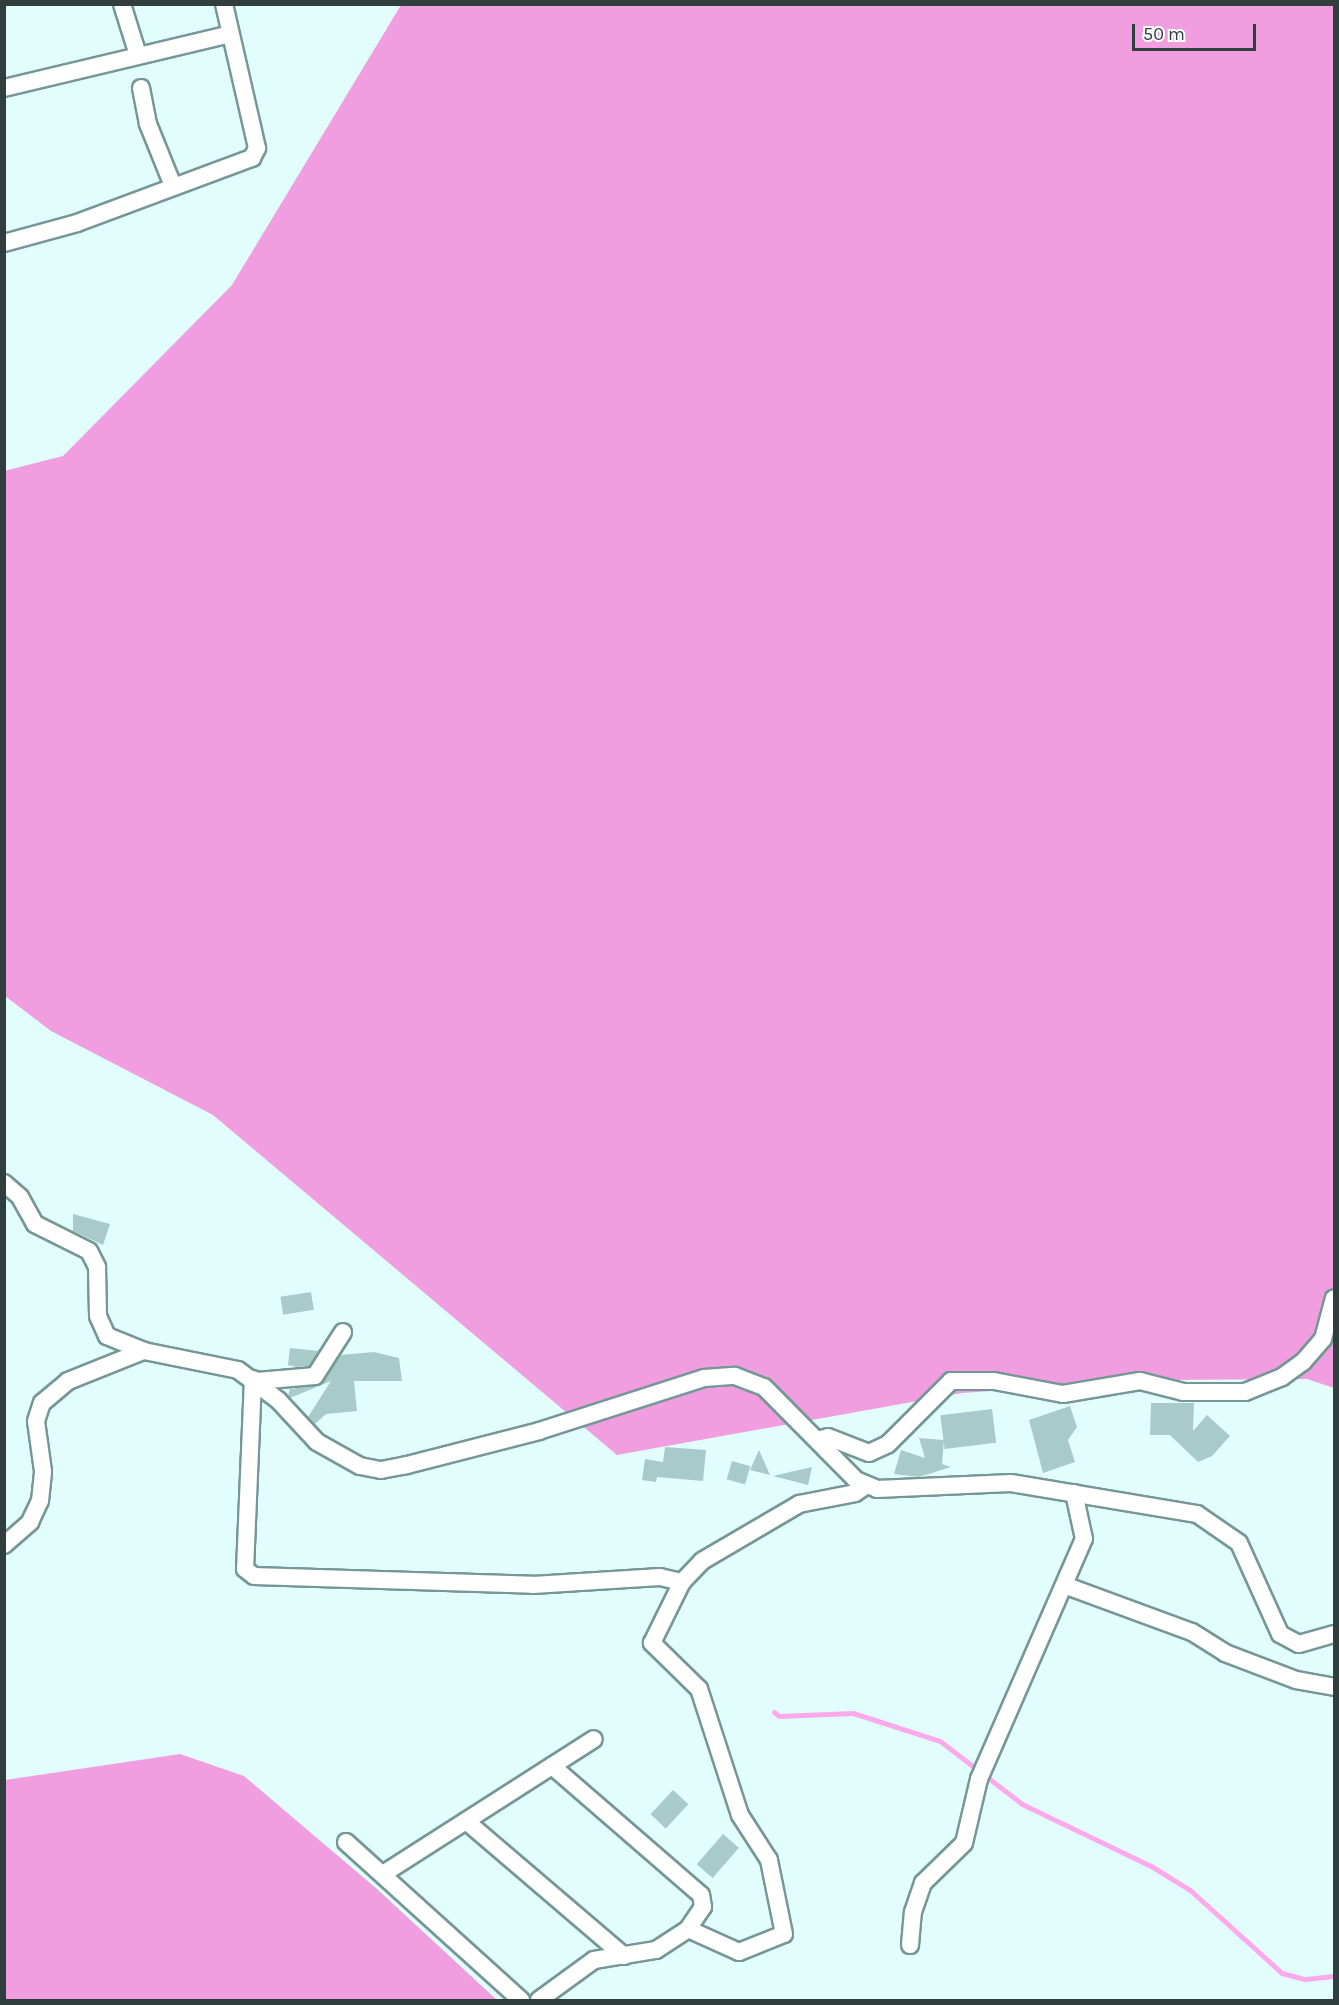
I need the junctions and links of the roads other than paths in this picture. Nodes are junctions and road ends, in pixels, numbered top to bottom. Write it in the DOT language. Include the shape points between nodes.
graph roads {
  1 [pos="122,4"];
  2 [pos="224,4"];
  3 [pos="230,34"];
  4 [pos="138,55"];
  5 [pos="4,88"];
  6 [pos="141,88"];
  7 [pos="173,186"];
  8 [pos="4,243"];
  9 [pos="4,1183"];
  10 [pos="1335,1298"];
  11 [pos="343,1332"];
  12 [pos="144,1351"];
  13 [pos="255,1380"];
  14 [pos="817,1440"];
  15 [pos="867,1485"];
  16 [pos="1074,1493"];
  17 [pos="4,1545"];
  18 [pos="682,1582"];
  19 [pos="1064,1585"];
  20 [pos="1335,1634"];
  21 [pos="1335,1688"];
  22 [pos="594,1738"];
  23 [pos="552,1766"];
  24 [pos="466,1821"];
  25 [pos="346,1842"];
  26 [pos="383,1874"];
  27 [pos="688,1929"];
  28 [pos="910,1945"];
  29 [pos="624,1956"];
  30 [pos="521,2001"];
  31 [pos="539,2001"];
  1 -- 4 [label="street"];
  2 -- 3 [label="street"];
  3 -- 4 [label="street"];
  3 -- 7 [label="street" via="256,153 249,160"];
  4 -- 5 [label="street"];
  6 -- 7 [label="street" via="148,124"];
  7 -- 8 [label="street" via="77,223"];
  9 -- 12 [label="street" via="15,1191 35,1224 89,1251 97,1268 102,1331"];
  10 -- 14 [label="street" via="1323,1339 1303,1362 1282,1377 1245,1392 1184,1392 1140,1381 1063,1394 994,1381 951,1381 888,1444 869,1453 828,1437"];
  11 -- 13 [label="street" via="315,1376"];
  12 -- 13 [label="street" via="238,1370"];
  12 -- 17 [label="street" via="68,1381 42,1403 36,1421 43,1471 40,1501 30,1522"];
  13 -- 14 [label="street" via="317,1442 338,1457 381,1470 539,1431 704,1378 735,1376 764,1387"];
  13 -- 18 [label="street" via="244,1569 254,1576 533,1585 660,1577"];
  14 -- 15 [label="street" via="856,1480"];
  15 -- 16 [label="street" via="934,1488 1011,1483"];
  15 -- 18 [label="street" via="855,1493 800,1504 702,1561"];
  16 -- 19 [label="street" via="1084,1539"];
  16 -- 20 [label="street" via="1197,1514 1219,1525 1239,1543 1280,1634 1299,1644"];
  18 -- 27 [label="street" via="652,1643 699,1689 740,1815 769,1860 784,1934 740,1952"];
  19 -- 21 [label="street" via="1192,1632 1225,1653 1296,1680"];
  19 -- 28 [label="street" via="979,1779 964,1843 923,1883 912,1912"];
  22 -- 23 [label="street"];
  23 -- 24 [label="street"];
  23 -- 27 [label="street" via="701,1894 703,1907"];
  24 -- 26 [label="street"];
  24 -- 29 [label="street"];
  25 -- 26 [label="street"];
  26 -- 30 [label="street"];
  27 -- 29 [label="street" via="656,1950"];
  29 -- 31 [label="street" via="594,1960"];
}
